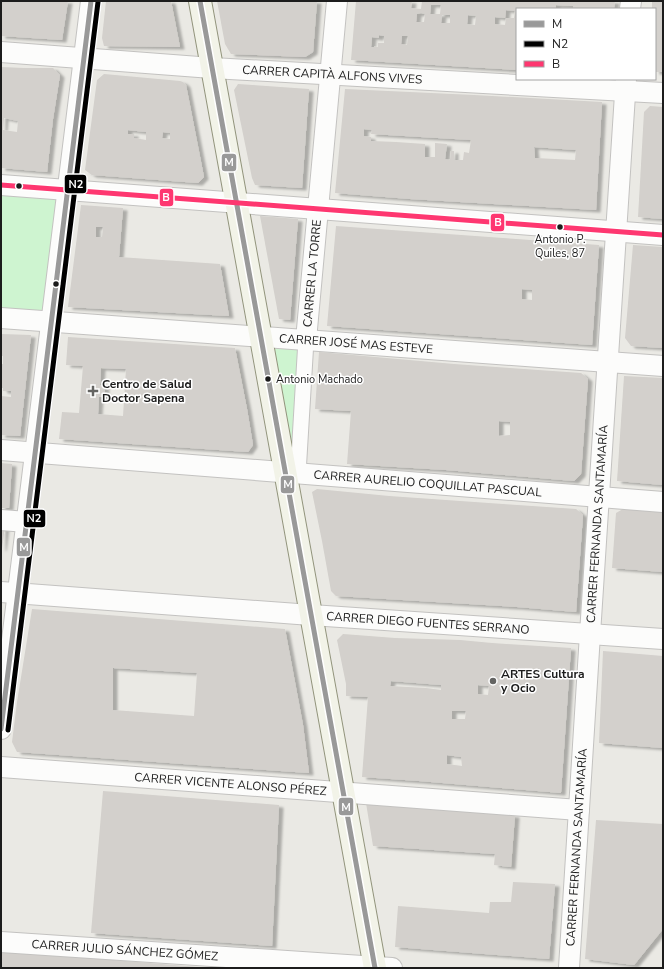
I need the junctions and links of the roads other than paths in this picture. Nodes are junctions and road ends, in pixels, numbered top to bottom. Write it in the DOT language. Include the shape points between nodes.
graph roads {
  1 [pos="91,1"];
  2 [pos="200,1"];
  3 [pos="337,1"];
  4 [pos="1,52"];
  5 [pos="84,58"];
  6 [pos="212,68"];
  7 [pos="331,74"];
  8 [pos="625,85"];
  9 [pos="663,93"];
  10 [pos="1,185"];
  11 [pos="68,190"];
  12 [pos="236,203"];
  13 [pos="318,209"];
  14 [pos="616,232"];
  15 [pos="663,235"];
  16 [pos="1,318"];
  17 [pos="51,322"];
  18 [pos="261,337"];
  19 [pos="306,340"];
  20 [pos="608,362"];
  21 [pos="663,366"];
  22 [pos="1,450"];
  23 [pos="35,453"];
  24 [pos="292,473"];
  25 [pos="598,497"];
  26 [pos="663,502"];
  27 [pos="1,520"];
  28 [pos="27,522"];
  29 [pos="9,593"];
  30 [pos="311,615"];
  31 [pos="590,634"];
  32 [pos="663,639"];
  33 [pos="1,729"];
  34 [pos="1,767"];
  35 [pos="343,792"];
  36 [pos="579,810"];
  37 [pos="1,942"];
  38 [pos="381,968"];
  39 [pos="570,968"];
  1 -- 5 [label="street"];
  2 -- 6 [label="main road"];
  3 -- 7 [label="street, CARRER LA TORRE"];
  4 -- 5 [label="street, CARRER CAPITÀ ALFONS VIVES"];
  5 -- 6 [label="street, CARRER CAPITÀ ALFONS VIVES"];
  5 -- 11 [label="street"];
  6 -- 7 [label="street, CARRER CAPITÀ ALFONS VIVES"];
  6 -- 12 [label="main road"];
  7 -- 8 [label="street, CARRER CAPITÀ ALFONS VIVES"];
  7 -- 13 [label="street, CARRER LA TORRE"];
  8 -- 9 [label="street, CARRER CAPITÀ ALFONS VIVES"];
  8 -- 14 [label="street, CARRER FERNANDA SANTAMARÍA"];
  10 -- 11 [label="street"];
  11 -- 12 [label="street"];
  11 -- 17 [label="street"];
  12 -- 13 [label="street"];
  12 -- 18 [label="main road"];
  13 -- 14 [label="street"];
  13 -- 19 [label="street, CARRER LA TORRE"];
  14 -- 15 [label="street"];
  14 -- 20 [label="street, CARRER FERNANDA SANTAMARÍA"];
  16 -- 17 [label="street, CARRER JOSÉ MAS ESTEVE"];
  17 -- 18 [label="street, CARRER JOSÉ MAS ESTEVE"];
  17 -- 23 [label="street"];
  18 -- 19 [label="street, CARRER JOSÉ MAS ESTEVE"];
  18 -- 24 [label="main road" via="276,424"];
  19 -- 20 [label="street, CARRER JOSÉ MAS ESTEVE"];
  19 -- 24 [label="street, CARRER LA TORRE"];
  20 -- 21 [label="street, CARRER JOSÉ MAS ESTEVE"];
  20 -- 25 [label="street, CARRER FERNANDA SANTAMARÍA"];
  22 -- 23 [label="street, CARRER AURELIO COQUILLAT PASCUAL"];
  23 -- 24 [label="street, CARRER AURELIO COQUILLAT PASCUAL"];
  23 -- 28 [label="street"];
  24 -- 25 [label="street, CARRER AURELIO COQUILLAT PASCUAL"];
  24 -- 30 [label="main road"];
  25 -- 26 [label="street, CARRER AURELIO COQUILLAT PASCUAL"];
  25 -- 31 [label="street, CARRER FERNANDA SANTAMARÍA"];
  27 -- 28 [label="street"];
  28 -- 29 [label="street"];
  29 -- 30 [label="street, CARRER DIEGO FUENTES SERRANO"];
  29 -- 33 [label="street"];
  30 -- 31 [label="street, CARRER DIEGO FUENTES SERRANO"];
  30 -- 35 [label="main road"];
  31 -- 32 [label="street, CARRER DIEGO FUENTES SERRANO"];
  31 -- 36 [label="street, CARRER FERNANDA SANTAMARÍA"];
  34 -- 35 [label="street, CARRER VICENTE ALONSO PÉREZ"];
  35 -- 36 [label="street, CARRER VICENTE ALONSO PÉREZ"];
  35 -- 38 [label="main road"];
  36 -- 39 [label="street, CARRER FERNANDA SANTAMARÍA"];
  37 -- 38 [label="street, CARRER JULIO SÁNCHEZ GÓMEZ"];
}
